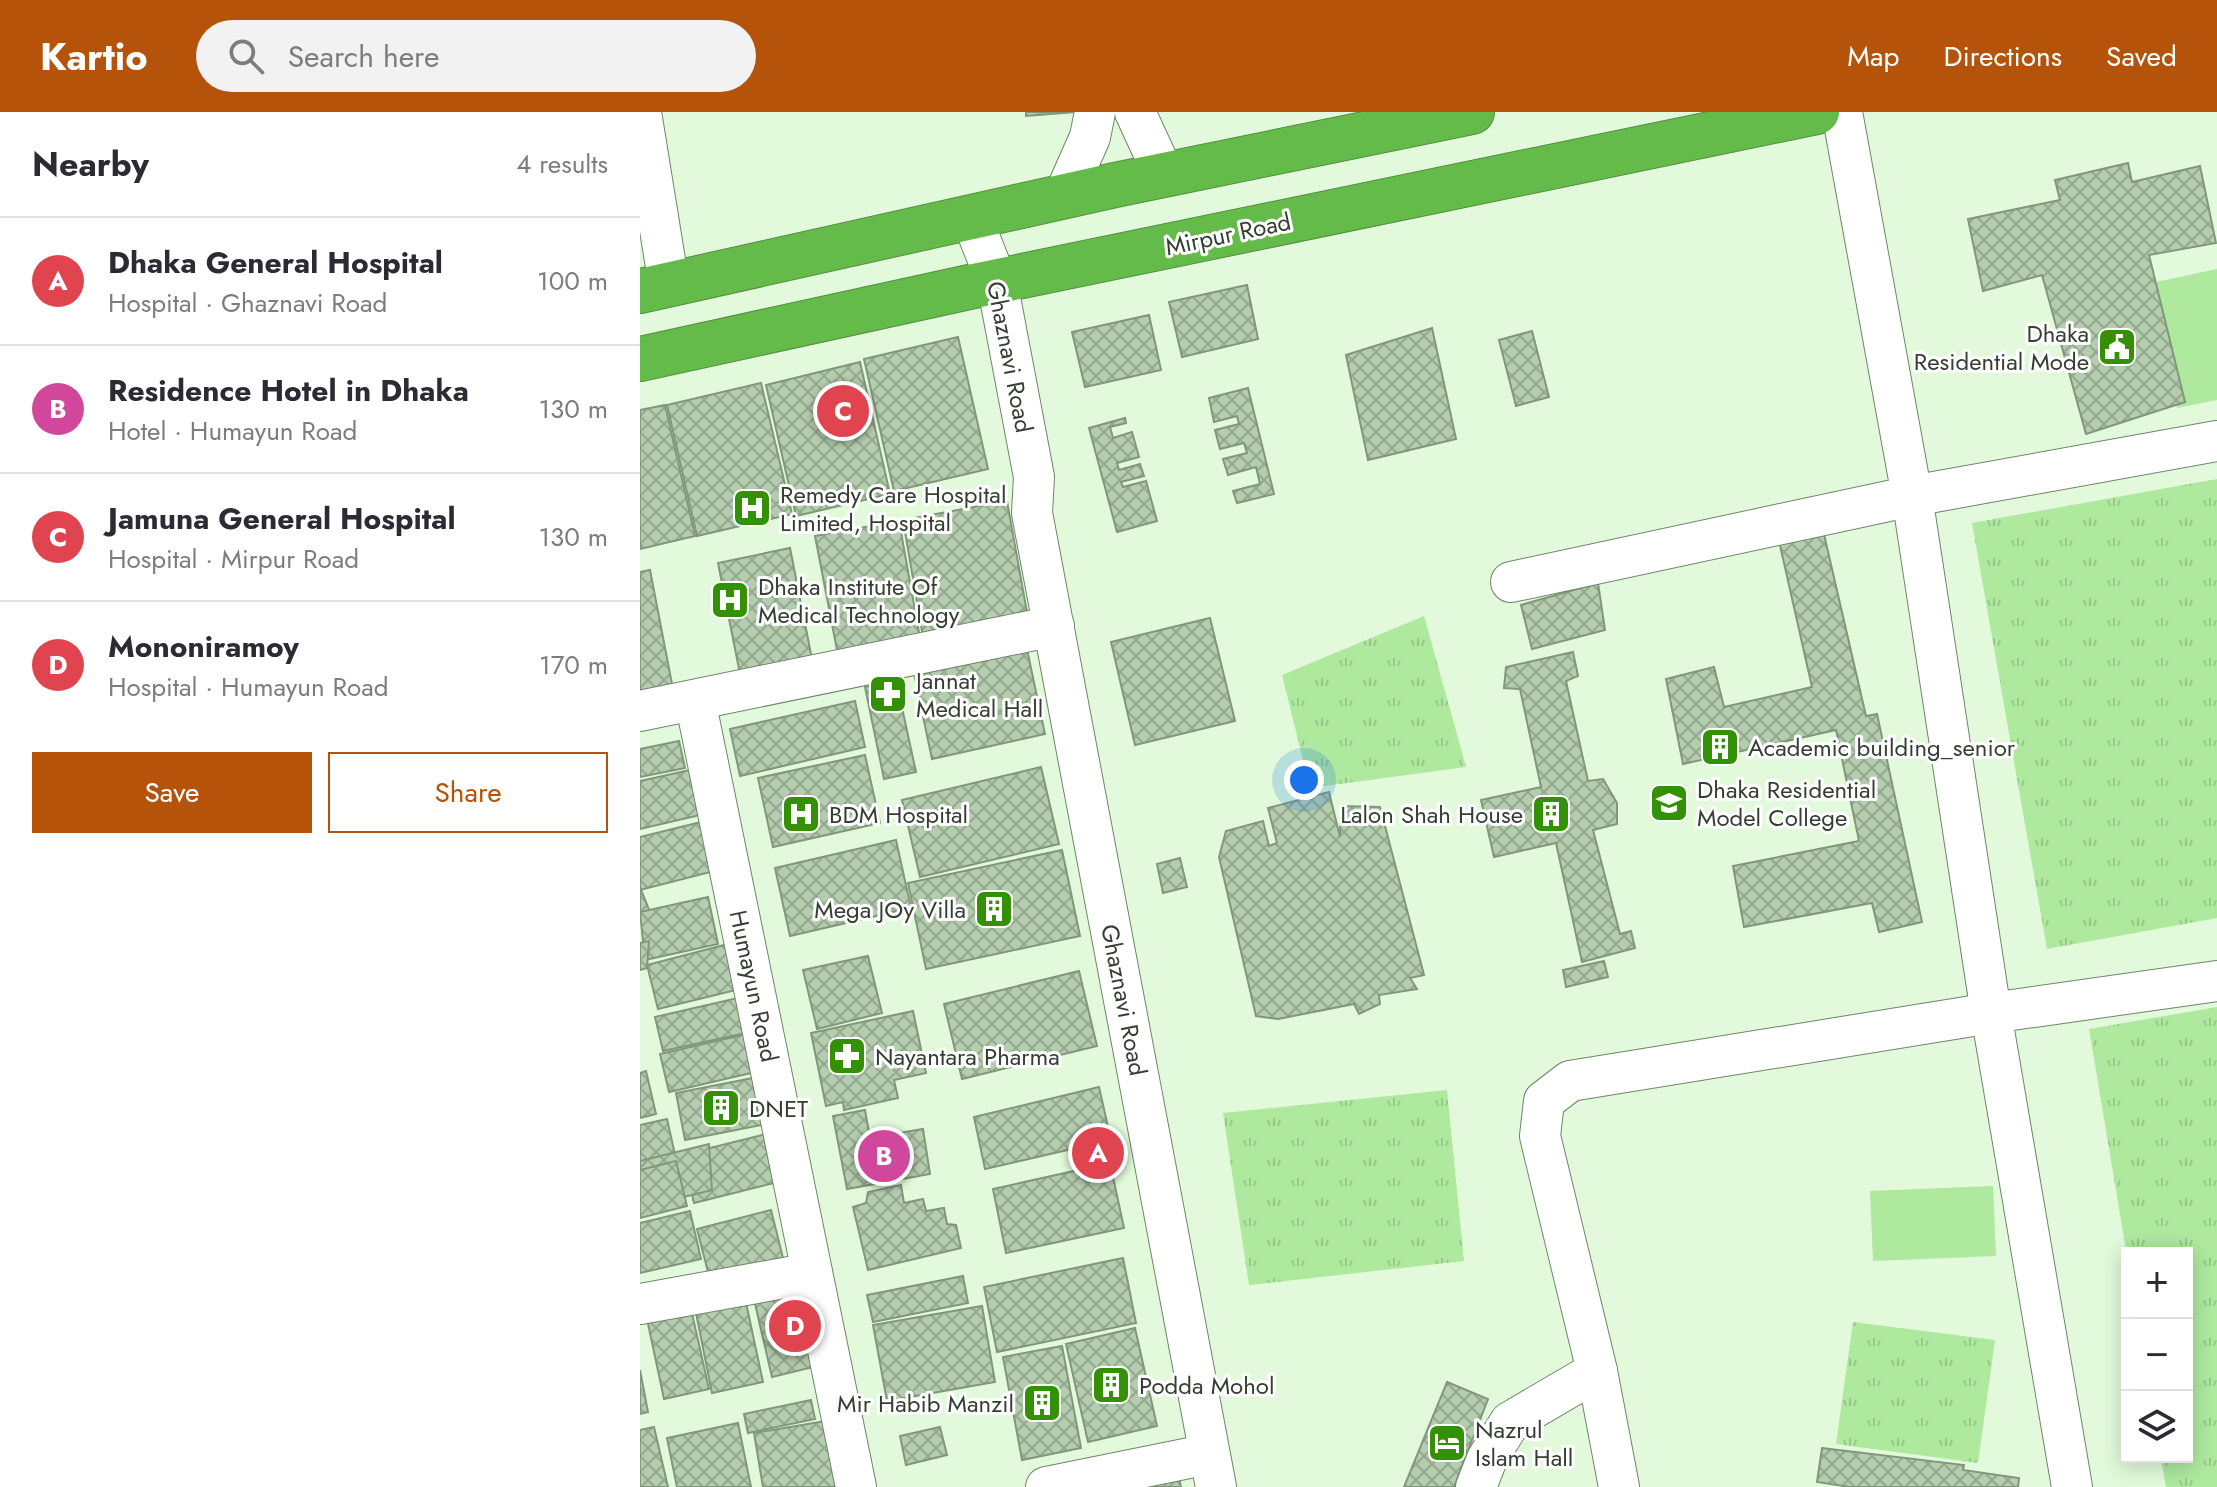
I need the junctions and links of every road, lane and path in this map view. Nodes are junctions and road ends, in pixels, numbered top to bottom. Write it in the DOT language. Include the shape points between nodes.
graph roads {
  1 [pos="641,112"];
  2 [pos="1095,112"];
  3 [pos="1135,112"];
  4 [pos="1472,112"];
  5 [pos="1819,112"];
  6 [pos="1164,175"];
  7 [pos="1064,196"];
  8 [pos="972,219"];
  9 [pos="985,284"];
  10 [pos="654,288"];
  11 [pos="685,347"];
  12 [pos="640,359"];
  13 [pos="2217,441"];
  14 [pos="1912,496"];
  15 [pos="1511,582"];
  16 [pos="1054,626"];
  17 [pos="695,700"];
  18 [pos="640,711"];
  19 [pos="2217,981"];
  20 [pos="1991,1013"];
  21 [pos="812,1273"];
  22 [pos="640,1304"];
  23 [pos="1597,1371"];
  24 [pos="1212,1470"];
  25 [pos="856,1487"];
  26 [pos="1046,1487"];
  27 [pos="1476,1487"];
  28 [pos="1619,1487"];
  29 [pos="2072,1487"];
  1 -- 10 [label="street"];
  2 -- 7 [label="street"];
  3 -- 6 [label="street"];
  4 -- 6 [label="highway"];
  5 -- 9 [label="highway, Mirpur Road"];
  5 -- 14 [label="street"];
  6 -- 7 [label="highway"];
  7 -- 8 [label="highway"];
  8 -- 9 [label="street, Ghaznavi Road"];
  8 -- 10 [label="highway"];
  9 -- 11 [label="highway, Mirpur Road"];
  9 -- 16 [label="street, Ghaznavi Road" via="1034,477 1032,513"];
  10 -- 11 [label="highway"];
  11 -- 12 [label="highway, Mirpur Road"];
  13 -- 14 [label="street"];
  14 -- 15 [label="street"];
  14 -- 20 [label="street"];
  16 -- 17 [label="street"];
  16 -- 24 [label="street, Ghaznavi Road"];
  17 -- 18 [label="street"];
  17 -- 21 [label="street, Humayun Road"];
  19 -- 20 [label="street"];
  20 -- 23 [label="street" via="1570,1081 1544,1101 1540,1136"];
  20 -- 29 [label="street"];
  21 -- 22 [label="street"];
  21 -- 25 [label="street, Humayun Road"];
  23 -- 27 [label="street" via="1510,1422"];
  23 -- 28 [label="street"];
  24 -- 26 [label="street"];
}
